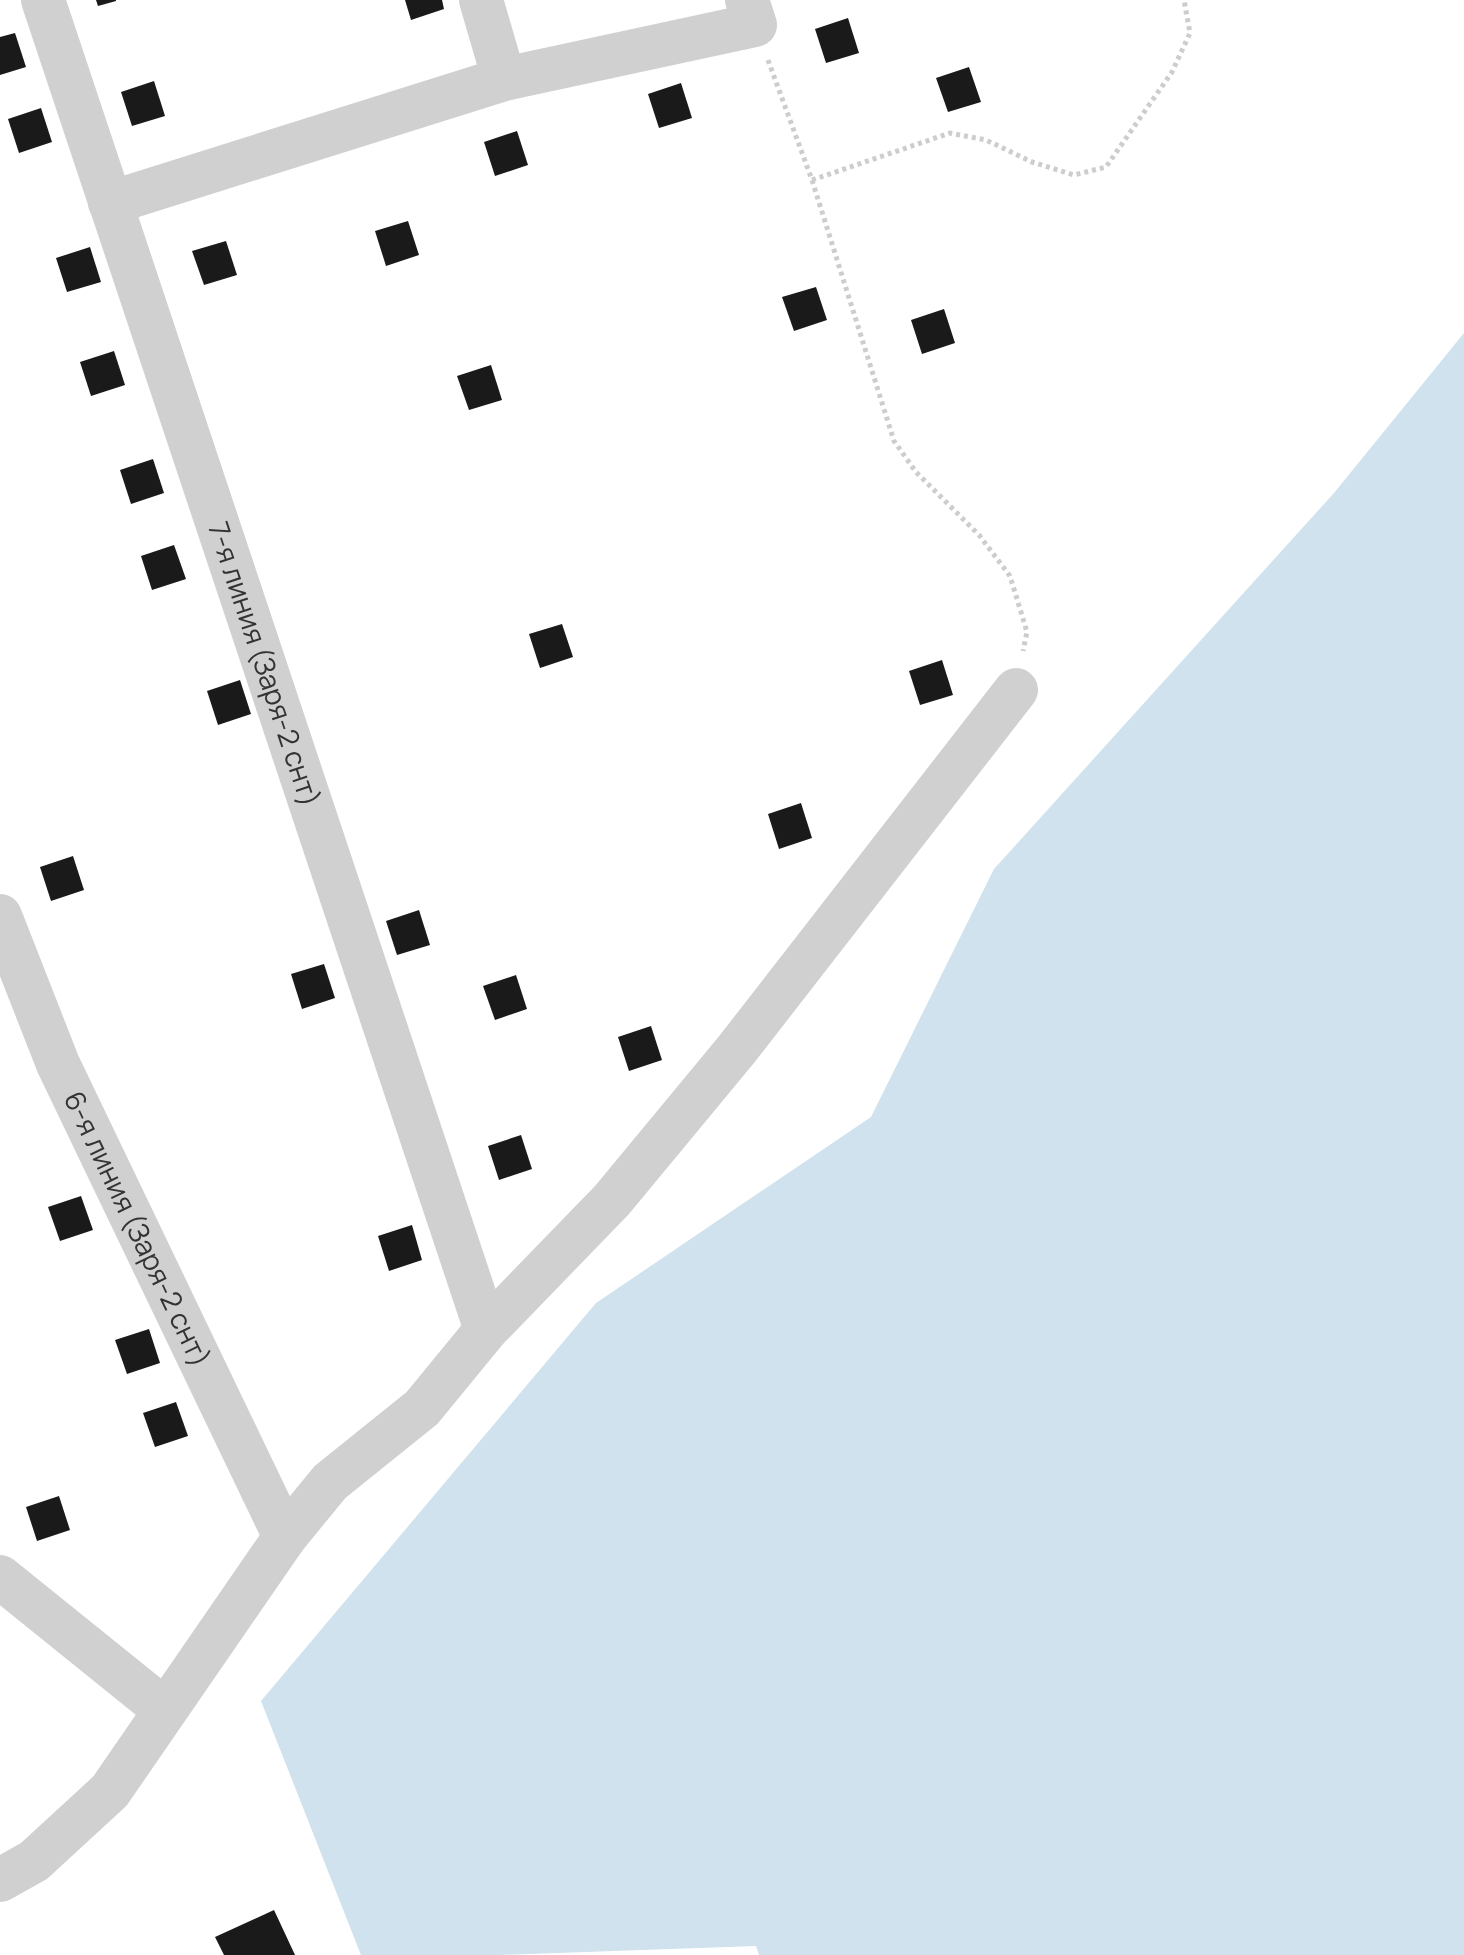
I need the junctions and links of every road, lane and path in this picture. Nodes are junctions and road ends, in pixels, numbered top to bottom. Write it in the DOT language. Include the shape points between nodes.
graph roads {
  1 [pos="43,0"];
  2 [pos="481,0"];
  3 [pos="1184,0"];
  4 [pos="752,7"];
  5 [pos="504,79"];
  6 [pos="812,180"];
  7 [pos="110,203"];
  8 [pos="1016,690"];
  9 [pos="0,916"];
  10 [pos="486,1330"];
  11 [pos="285,1537"];
  12 [pos="0,1577"];
  13 [pos="165,1710"];
  14 [pos="0,1880"];
  1 -- 7 [label="street, 7-я линия (Заря-2 снт)"];
  2 -- 5 [label="street"];
  3 -- 6 [label="path" via="1190,33 1172,72 1106,167 1074,175 986,140 950,133"];
  4 -- 5 [label="street"];
  4 -- 6 [label="path"];
  5 -- 7 [label="street"];
  6 -- 8 [label="path" via="894,441 1010,576 1027,632"];
  7 -- 10 [label="street, 7-я линия (Заря-2 снт)"];
  8 -- 10 [label="street" via="737,1049 612,1200"];
  9 -- 11 [label="street, 6-я линия (Заря-2 снт)" via="58,1064"];
  10 -- 11 [label="street" via="422,1408 330,1482"];
  11 -- 13 [label="street"];
  12 -- 13 [label="street"];
  13 -- 14 [label="street" via="110,1791 34,1861"];
}
